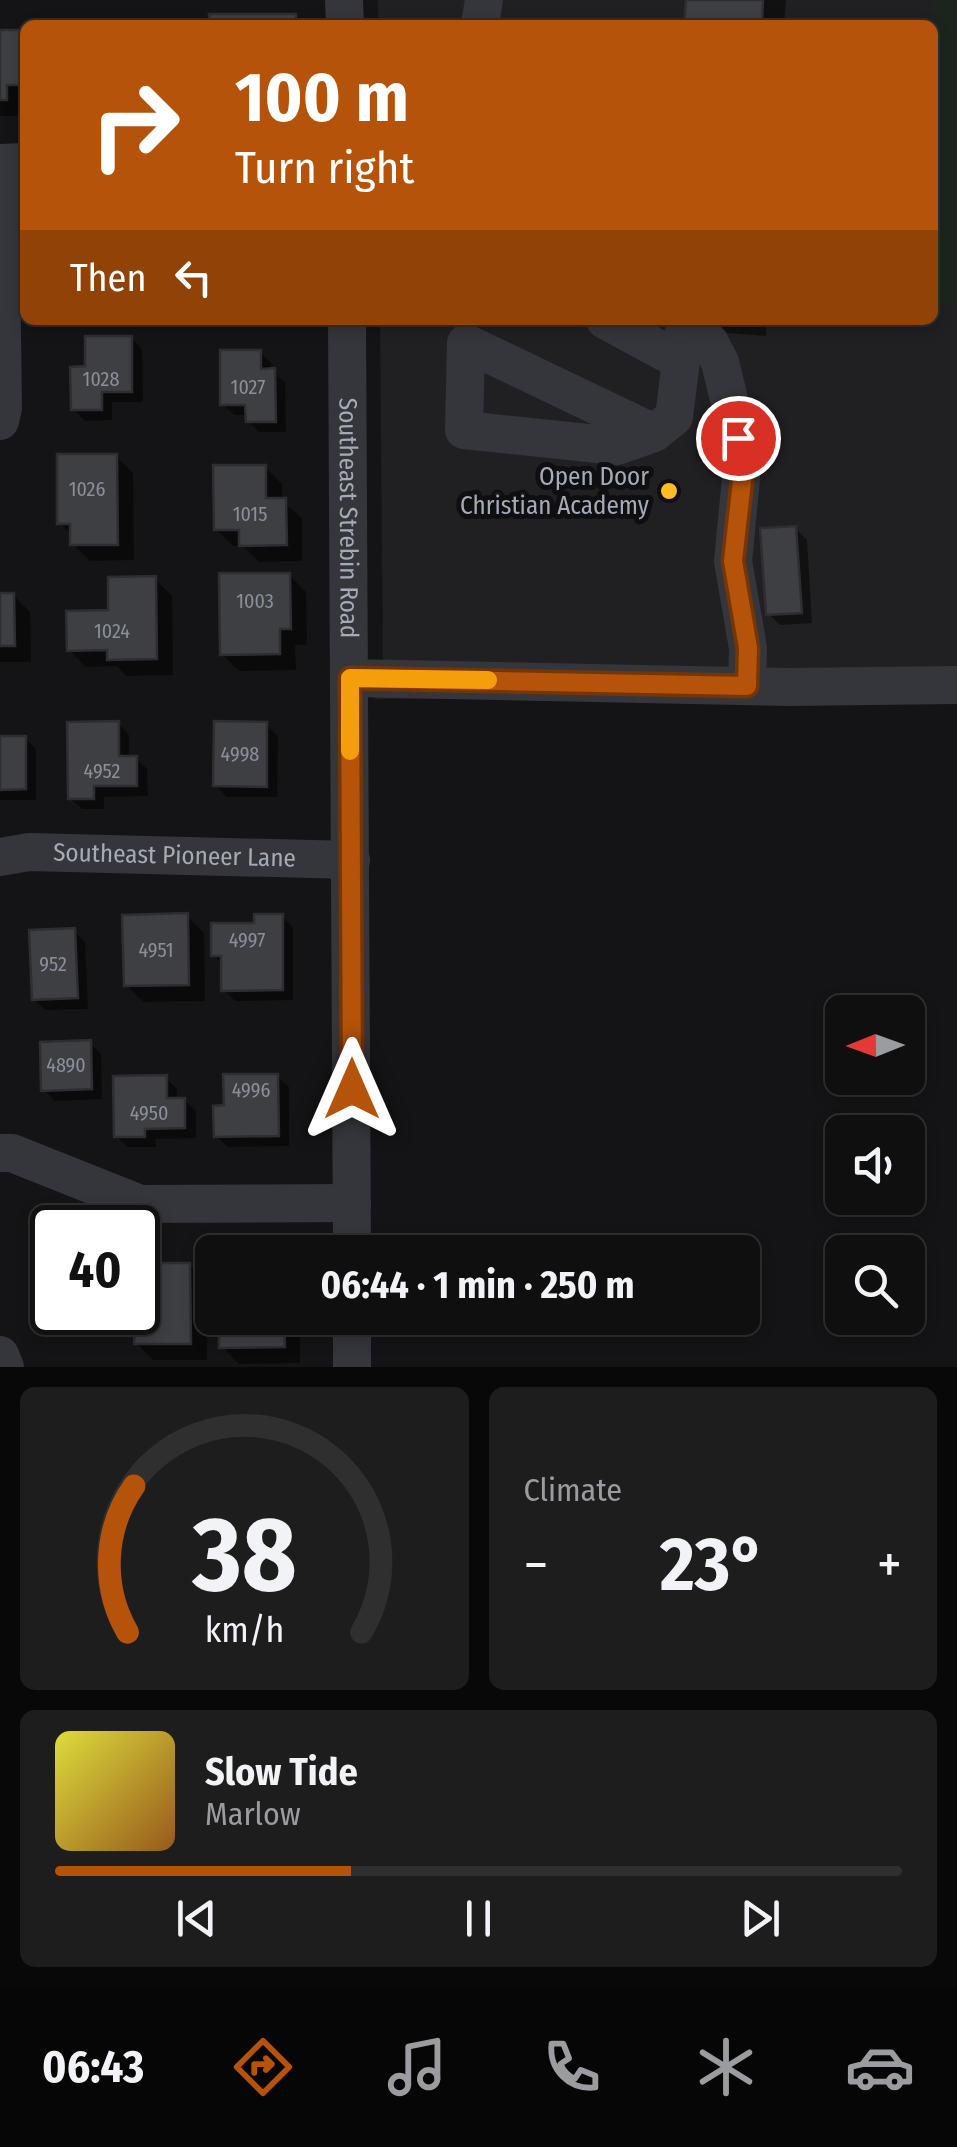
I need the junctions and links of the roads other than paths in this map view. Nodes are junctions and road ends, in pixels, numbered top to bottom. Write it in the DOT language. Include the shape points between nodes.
graph roads {
  1 [pos="0,186"];
  2 [pos="347,325"];
  3 [pos="627,325"];
  4 [pos="683,338"];
  5 [pos="0,421"];
  6 [pos="654,433"];
  7 [pos="350,678"];
  8 [pos="957,685"];
  9 [pos="747,686"];
  10 [pos="0,856"];
  11 [pos="351,860"];
  12 [pos="0,1152"];
  13 [pos="352,1203"];
  14 [pos="352,1235"];
  15 [pos="352,1335"];
  16 [pos="0,1355"];
  17 [pos="6,1367"];
  18 [pos="352,1367"];
  1 -- 5 [label="street"];
  2 -- 7 [label="street, Southeast Strebin Road"];
  3 -- 4 [label="street"];
  4 -- 6 [label="street" via="674,417"];
  4 -- 9 [label="street" via="710,343 720,362 743,458 733,561 748,648"];
  6 -- 6 [label="street" via="548,381 466,343 464,430 617,446"];
  7 -- 9 [label="street"];
  7 -- 11 [label="street, Southeast Strebin Road"];
  8 -- 9 [label="street"];
  10 -- 11 [label="street, Southeast Pioneer Lane"];
  11 -- 13 [label="street, Southeast Strebin Road"];
  12 -- 13 [label="street" via="140,1204"];
  13 -- 14 [label="street, Southeast Strebin Road"];
  15 -- 18 [label="street"];
  16 -- 17 [label="street"];
}
